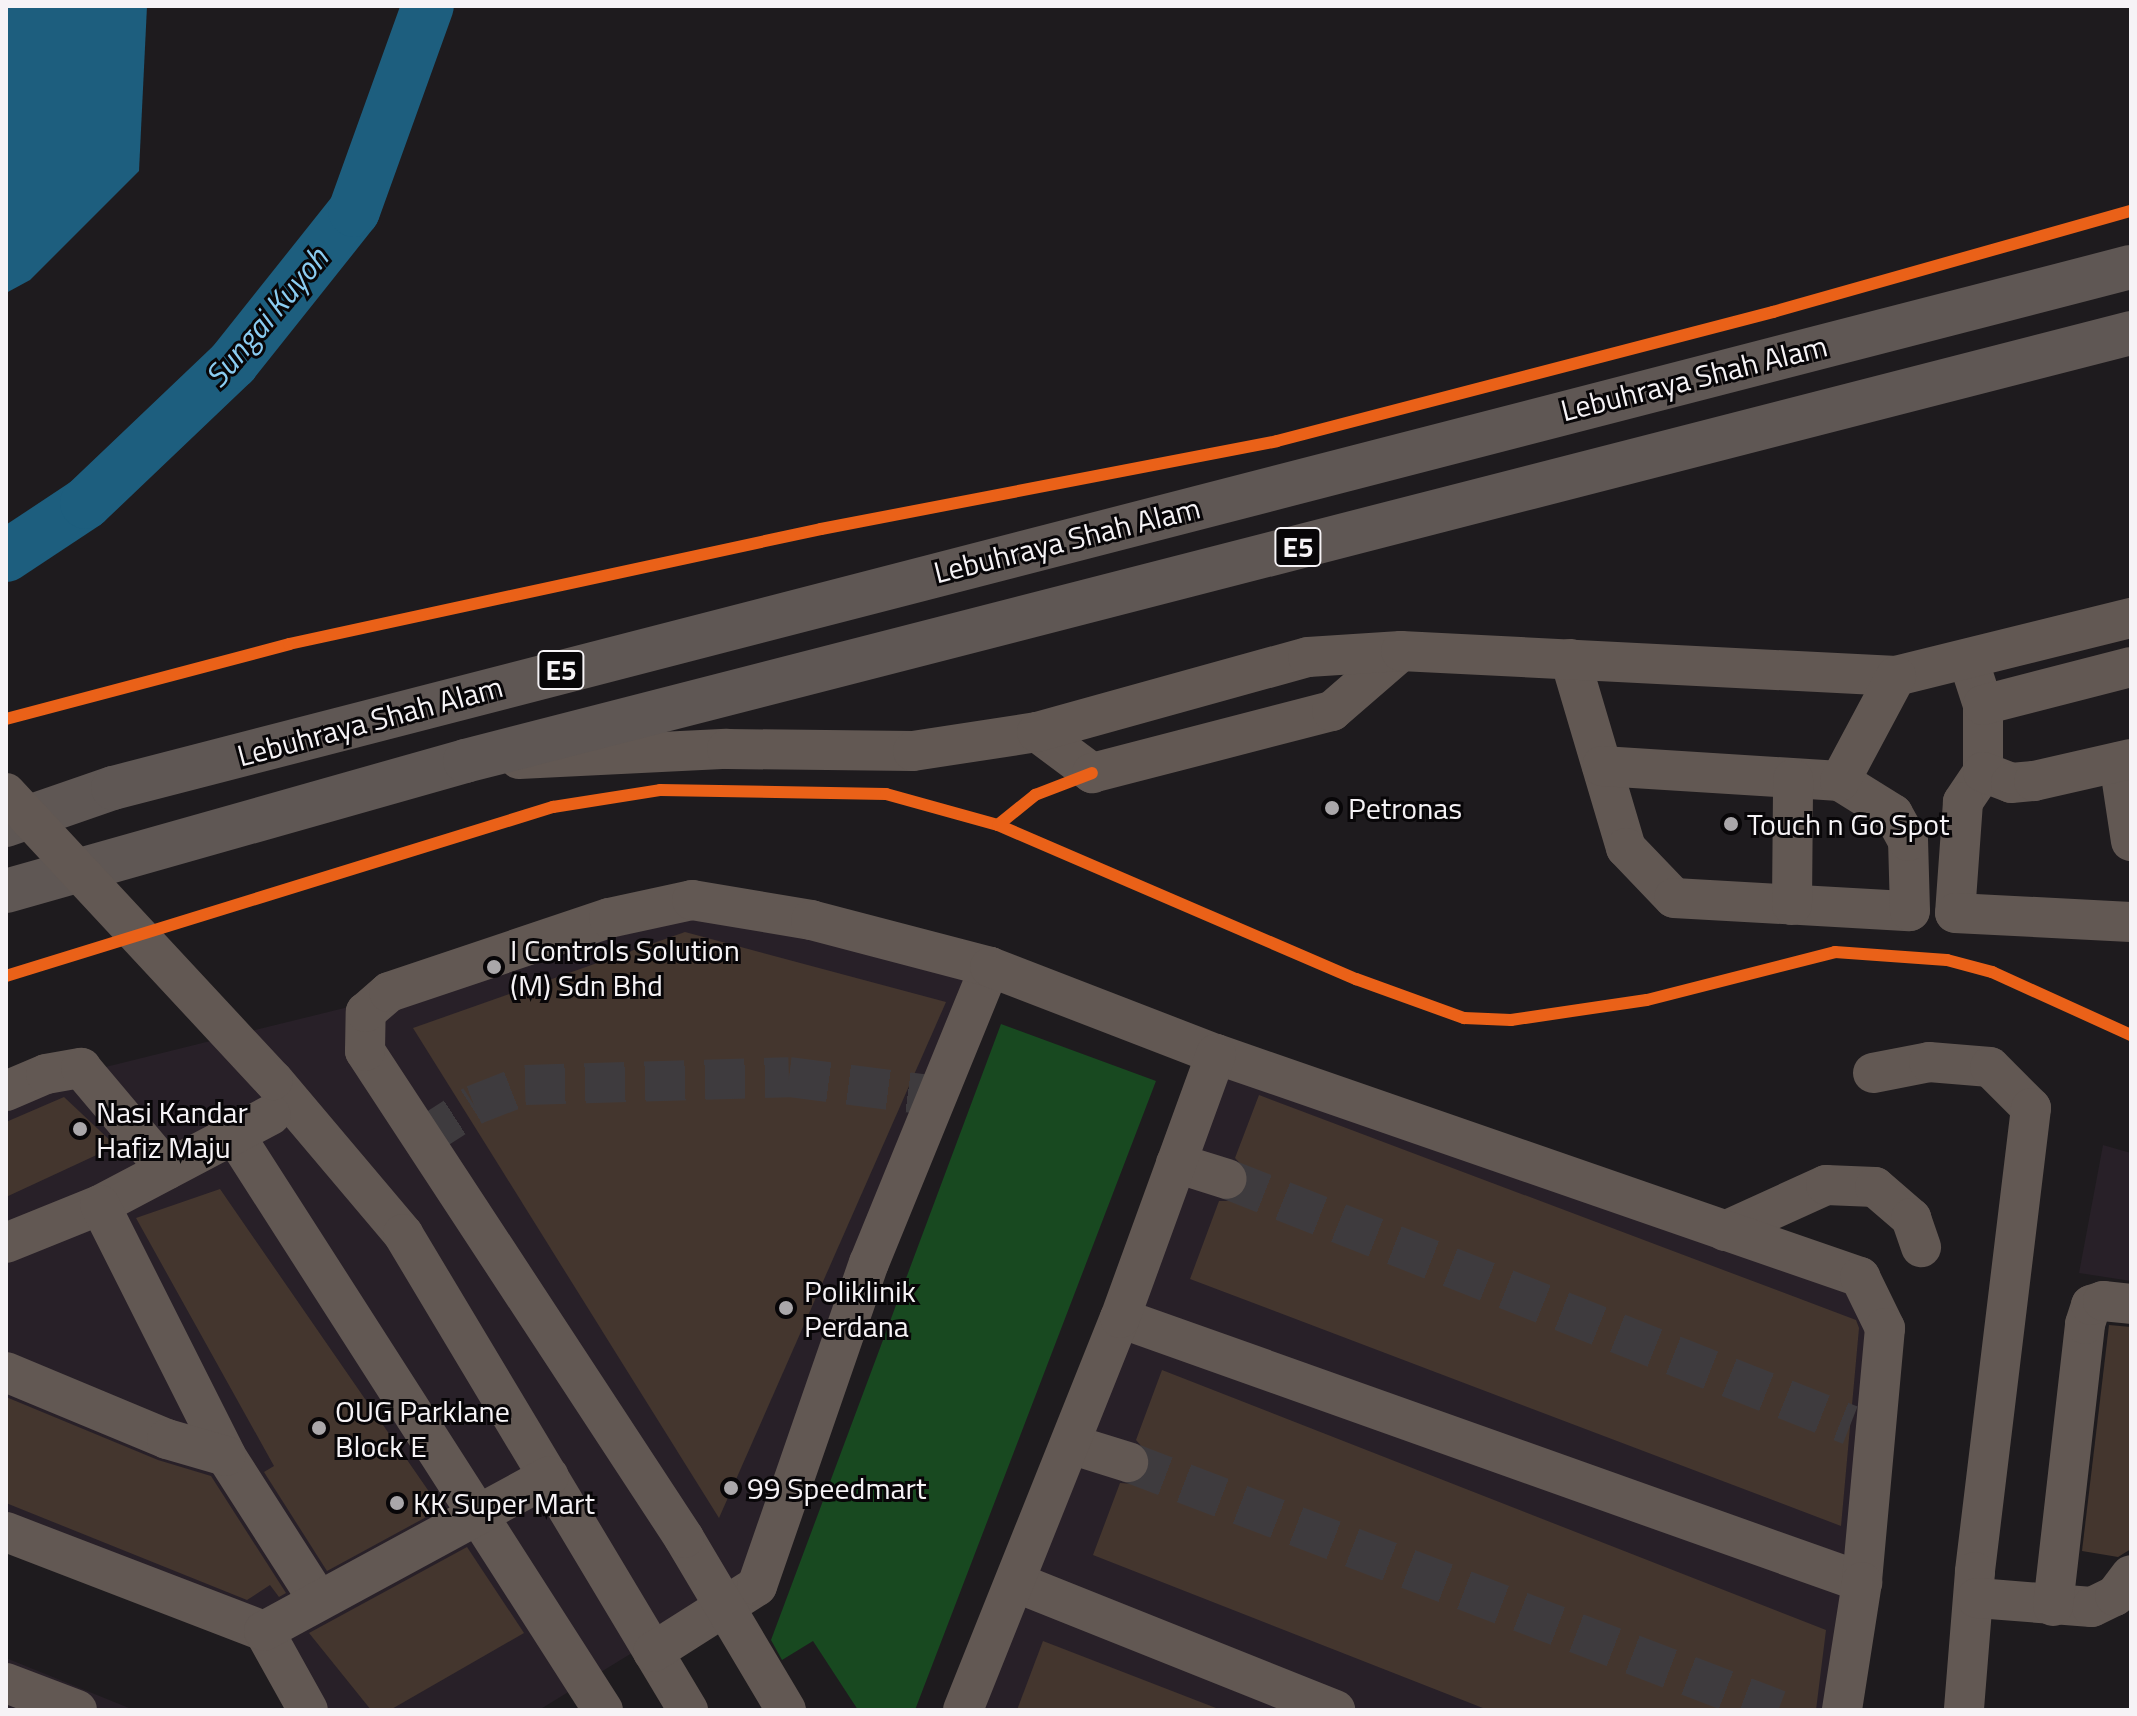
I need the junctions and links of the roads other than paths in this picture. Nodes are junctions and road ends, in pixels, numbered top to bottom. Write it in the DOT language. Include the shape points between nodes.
graph roads {
  1 [pos="2131,267"];
  2 [pos="2131,333"];
  3 [pos="2131,618"];
  4 [pos="1401,651"];
  5 [pos="1570,659"];
  6 [pos="1969,662"];
  7 [pos="2131,667"];
  8 [pos="1896,676"];
  9 [pos="1983,705"];
  10 [pos="1037,732"];
  11 [pos="465,761"];
  12 [pos="2125,761"];
  13 [pos="1602,766"];
  14 [pos="1983,772"];
  15 [pos="1793,779"];
  16 [pos="1840,781"];
  17 [pos="113,788"];
  18 [pos="6,793"];
  19 [pos="6,828"];
  20 [pos="2131,841"];
  21 [pos="6,891"];
  22 [pos="1792,905"];
  23 [pos="2131,922"];
  24 [pos="990,967"];
  25 [pos="1216,1054"];
  26 [pos="1873,1073"];
  27 [pos="6,1091"];
  28 [pos="266,1097"];
  29 [pos="234,1134"];
  30 [pos="1176,1163"];
  31 [pos="167,1170"];
  32 [pos="1227,1179"];
  33 [pos="100,1205"];
  34 [pos="1725,1231"];
  35 [pos="6,1243"];
  36 [pos="1921,1247"];
  37 [pos="2131,1304"];
  38 [pos="1120,1318"];
  39 [pos="6,1372"];
  40 [pos="1070,1444"];
  41 [pos="226,1456"];
  42 [pos="1128,1462"];
  43 [pos="536,1482"];
  44 [pos="477,1512"];
  45 [pos="6,1532"];
  46 [pos="2131,1575"];
  47 [pos="1015,1582"];
  48 [pos="1862,1582"];
  49 [pos="1977,1598"];
  50 [pos="318,1600"];
  51 [pos="2053,1606"];
  52 [pos="726,1609"];
  53 [pos="264,1631"];
  54 [pos="653,1652"];
  55 [pos="6,1683"];
  56 [pos="77,1710"];
  57 [pos="308,1710"];
  58 [pos="603,1710"];
  59 [pos="656,1710"];
  60 [pos="688,1710"];
  61 [pos="786,1710"];
  62 [pos="963,1710"];
  63 [pos="1335,1710"];
  64 [pos="1842,1710"];
  65 [pos="1964,1710"];
  1 -- 17 [label="highway, Lebuhraya Shah Alam / E5"];
  2 -- 11 [label="highway, E5"];
  3 -- 6 [label="street"];
  4 -- 5 [label="street"];
  4 -- 10 [label="street" via="1308,657"];
  4 -- 10 [label="street" via="1332,711 1092,773"];
  5 -- 8 [label="street"];
  5 -- 13 [label="street"];
  6 -- 8 [label="street"];
  6 -- 9 [label="street"];
  7 -- 9 [label="street"];
  8 -- 16 [label="street"];
  9 -- 14 [label="street"];
  10 -- 11 [label="street" via="913,751 727,749"];
  11 -- 21 [label="highway, E5"];
  12 -- 14 [label="street" via="2011,783"];
  12 -- 20 [label="street"];
  13 -- 15 [label="street"];
  13 -- 22 [label="street" via="1626,848 1674,898"];
  14 -- 23 [label="street" via="1963,802 1955,913"];
  15 -- 16 [label="street"];
  15 -- 22 [label="street"];
  16 -- 22 [label="street" via="1893,814 1908,841 1910,911"];
  17 -- 18 [label="street"];
  17 -- 19 [label="highway, Lebuhraya Shah Alam / E5"];
  18 -- 28 [label="street, bridge"];
  19 -- 28 [label="street"];
  24 -- 25 [label="street"];
  24 -- 52 [label="street" via="869,1263 757,1586"];
  24 -- 52 [label="street" via="811,920 692,900 609,918 389,992 366,1012 365,1051"];
  25 -- 30 [label="street"];
  25 -- 34 [label="street"];
  26 -- 49 [label="street" via="1929,1062 1990,1067 2031,1108 1975,1572"];
  27 -- 31 [label="street" via="46,1074 81,1068"];
  28 -- 29 [label="street"];
  28 -- 43 [label="street" via="403,1234"];
  29 -- 31 [label="street"];
  29 -- 44 [label="street"];
  30 -- 32 [label="street"];
  30 -- 38 [label="street"];
  31 -- 33 [label="street"];
  33 -- 35 [label="street"];
  33 -- 41 [label="street"];
  34 -- 36 [label="street" via="1826,1185 1875,1187 1911,1218"];
  34 -- 48 [label="street" via="1860,1277 1885,1328 1863,1430"];
  37 -- 51 [label="street" via="2091,1305 2085,1324"];
  38 -- 40 [label="street"];
  38 -- 48 [label="street"];
  39 -- 41 [label="street" via="167,1439"];
  40 -- 42 [label="street"];
  40 -- 47 [label="street"];
  41 -- 50 [label="street"];
  43 -- 44 [label="street"];
  43 -- 54 [label="street"];
  43 -- 59 [label="street"];
  44 -- 50 [label="street"];
  44 -- 58 [label="street"];
  45 -- 53 [label="street"];
  46 -- 51 [label="street" via="2115,1596 2092,1607"];
  47 -- 62 [label="street"];
  47 -- 63 [label="street"];
  48 -- 64 [label="street"];
  49 -- 51 [label="street"];
  49 -- 65 [label="street"];
  50 -- 53 [label="street"];
  52 -- 54 [label="street"];
  52 -- 61 [label="street"];
  53 -- 57 [label="street"];
  54 -- 60 [label="street"];
  55 -- 56 [label="street"];
}
